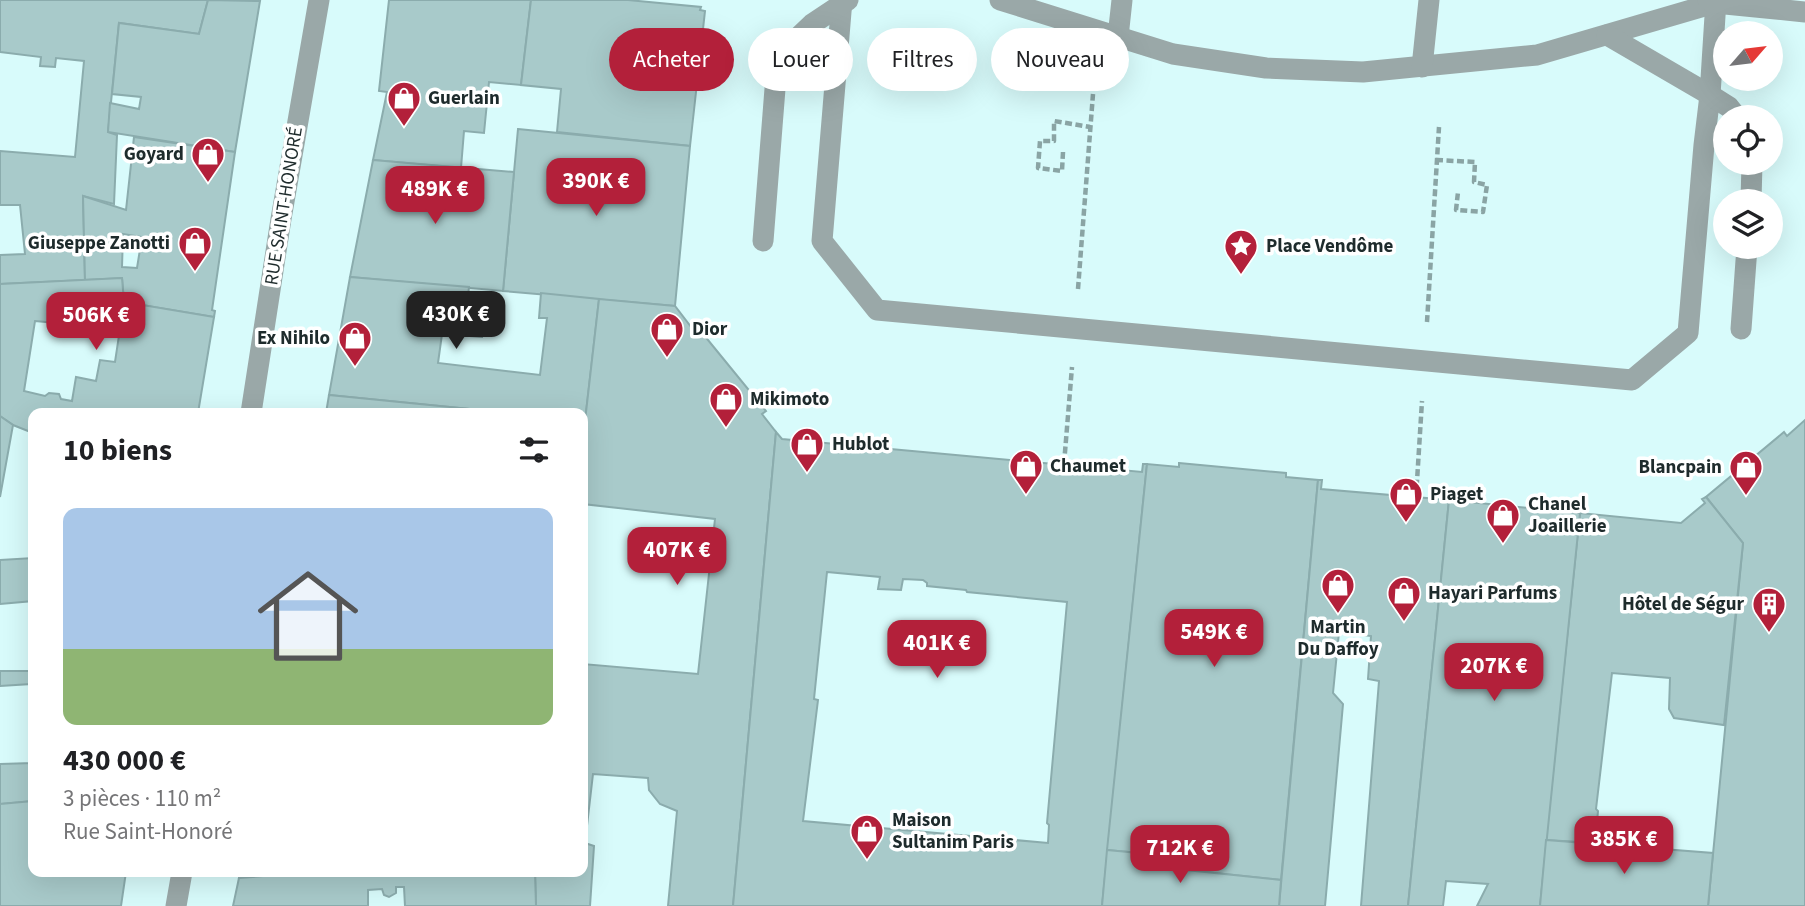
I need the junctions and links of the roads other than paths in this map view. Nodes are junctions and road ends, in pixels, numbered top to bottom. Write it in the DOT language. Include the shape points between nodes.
graph roads {
  1 [pos="319,0"];
  2 [pos="1000,0"];
  3 [pos="1122,0"];
  4 [pos="1429,0"];
  5 [pos="844,1"];
  6 [pos="1713,1"];
  7 [pos="1805,12"];
  8 [pos="1089,28"];
  9 [pos="1119,28"];
  10 [pos="1606,35"];
  11 [pos="1129,40"];
  12 [pos="1422,67"];
  13 [pos="1710,95"];
  14 [pos="1726,105"];
  15 [pos="763,241"];
  16 [pos="1747,259"];
  17 [pos="1741,329"];
  18 [pos="252,408"];
  19 [pos="181,877"];
  20 [pos="176,906"];
  1 -- 18 [label="street, RUE SAINT-HONORÉ"];
  2 -- 8 [label="street"];
  3 -- 9 [label="street"];
  4 -- 12 [label="street"];
  5 -- 13 [label="street" via="822,241 877,310 1632,380 1688,333"];
  5 -- 15 [label="street" via="792,43 776,76"];
  6 -- 7 [label="street"];
  6 -- 10 [label="street"];
  6 -- 13 [label="street"];
  10 -- 12 [label="street" via="1537,55"];
  10 -- 13 [label="street"];
  11 -- 12 [label="street" via="1173,54 1266,68 1363,72"];
  13 -- 14 [label="street"];
  16 -- 17 [label="street"];
  19 -- 20 [label="street"];
}
